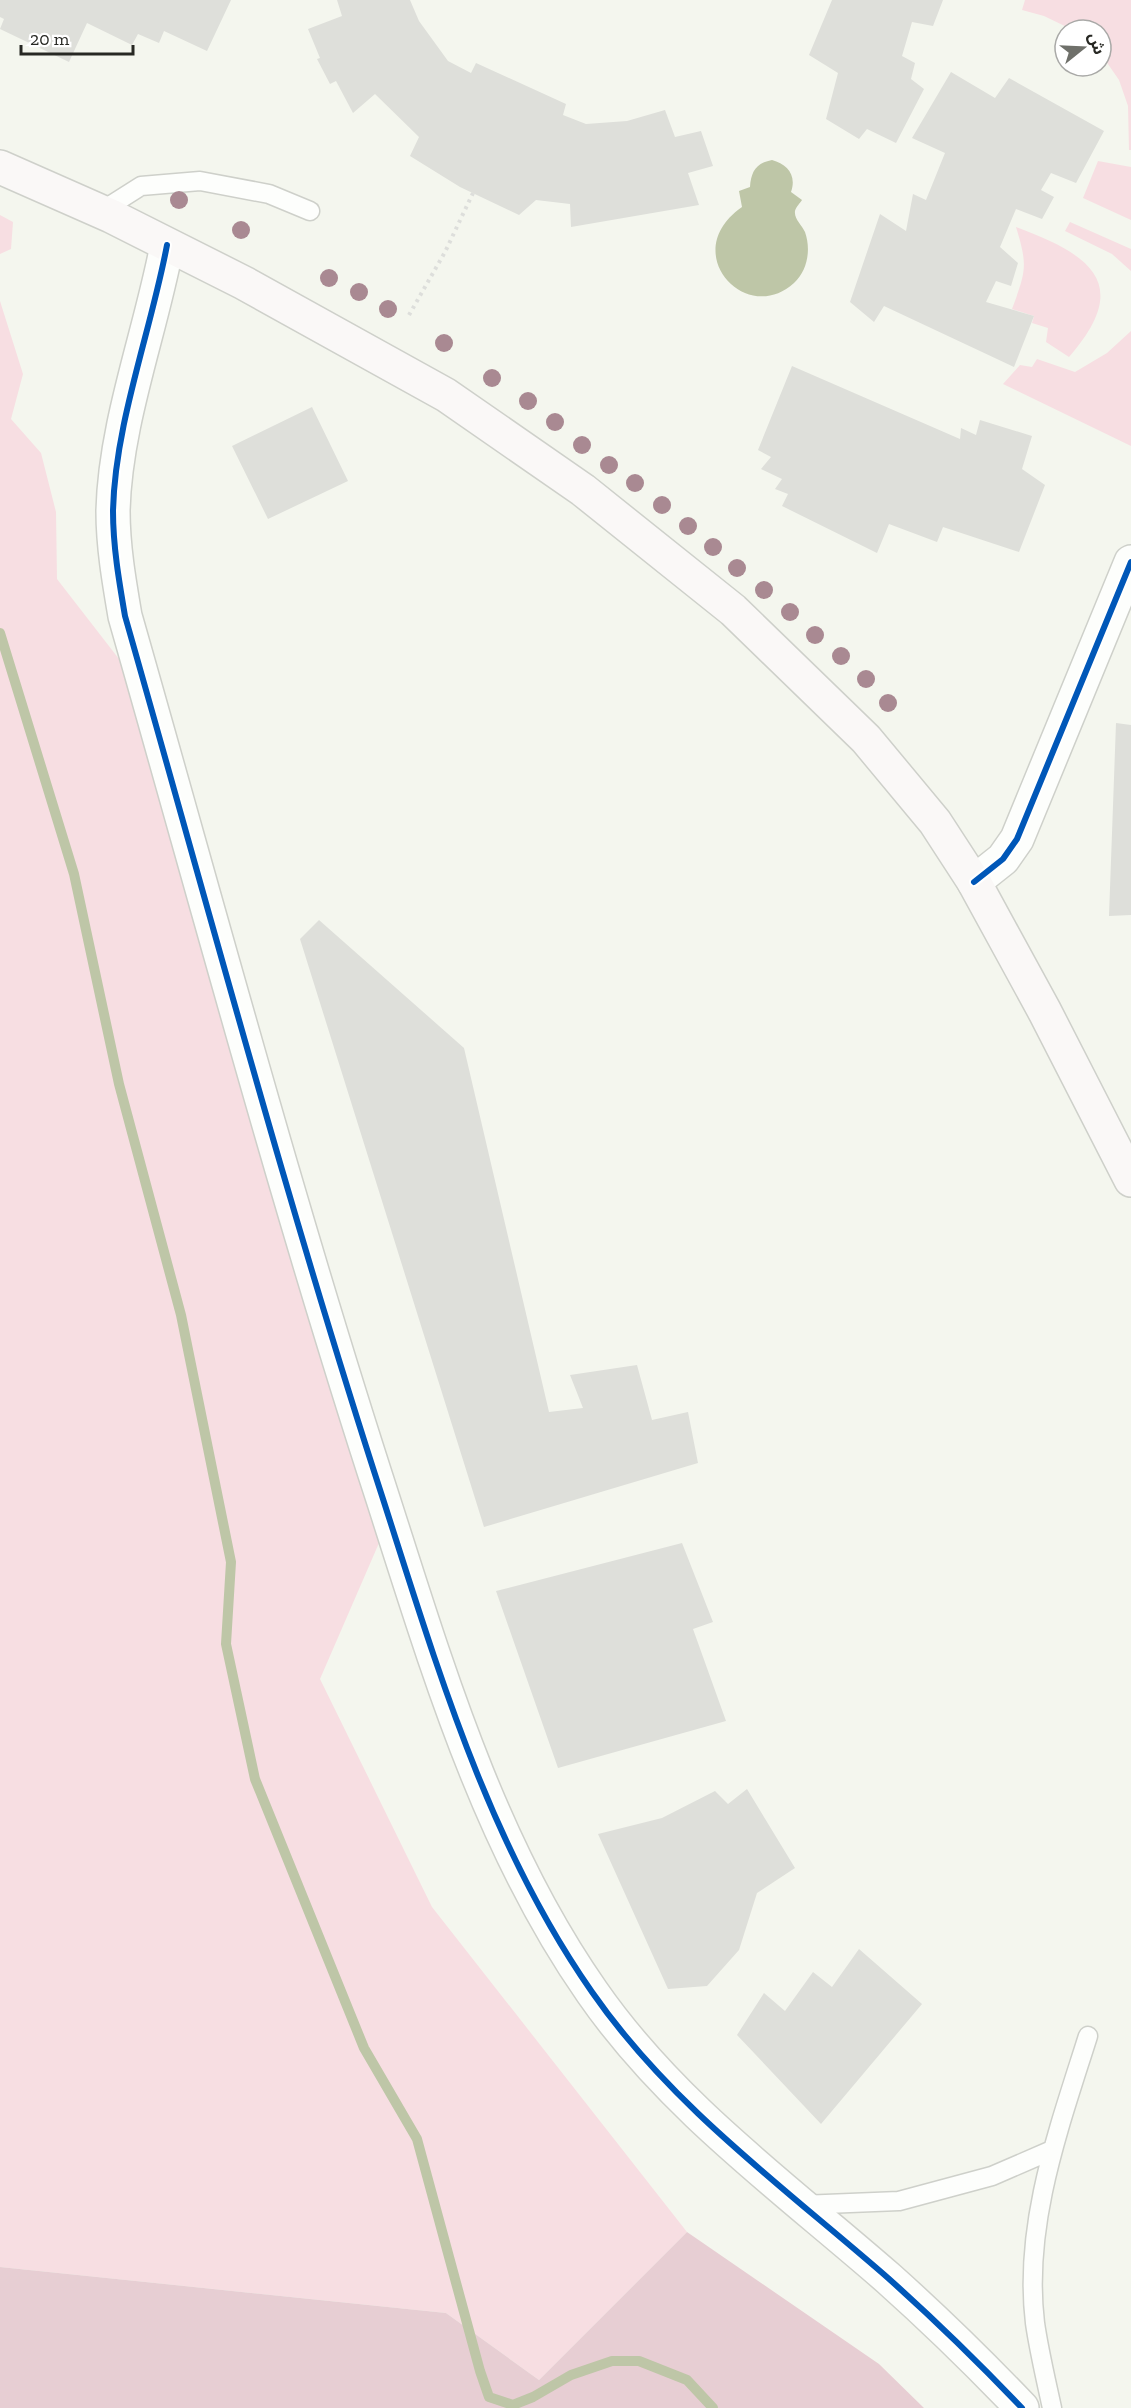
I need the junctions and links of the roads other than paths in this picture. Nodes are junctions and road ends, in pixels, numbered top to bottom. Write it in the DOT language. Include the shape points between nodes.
graph roads {
  1 [pos="0,167"];
  2 [pos="310,211"];
  3 [pos="100,212"];
  4 [pos="167,245"];
  5 [pos="1131,562"];
  6 [pos="974,882"];
  7 [pos="1131,1180"];
  8 [pos="1088,2036"];
  9 [pos="1052,2150"];
  10 [pos="801,2205"];
  11 [pos="1022,2408"];
  12 [pos="1052,2408"];
  1 -- 3 [label="main road"];
  2 -- 3 [label="lane" via="269,194 200,181 141,186"];
  3 -- 4 [label="main road"];
  4 -- 6 [label="main road" via="284,304 446,395 584,490 733,610 866,739 935,822"];
  4 -- 10 [label="street" via="118,461 113,510 116,563 128,627 348,1392 445,1692 519,1866 592,1992 683,2101"];
  5 -- 6 [label="street" via="1017,839 1003,859"];
  6 -- 7 [label="main road"];
  8 -- 9 [label="lane"];
  9 -- 10 [label="lane" via="992,2176 899,2201"];
  9 -- 12 [label="lane" via="1038,2220 1034,2276 1035,2322"];
  10 -- 11 [label="street" via="955,2339"];
}
